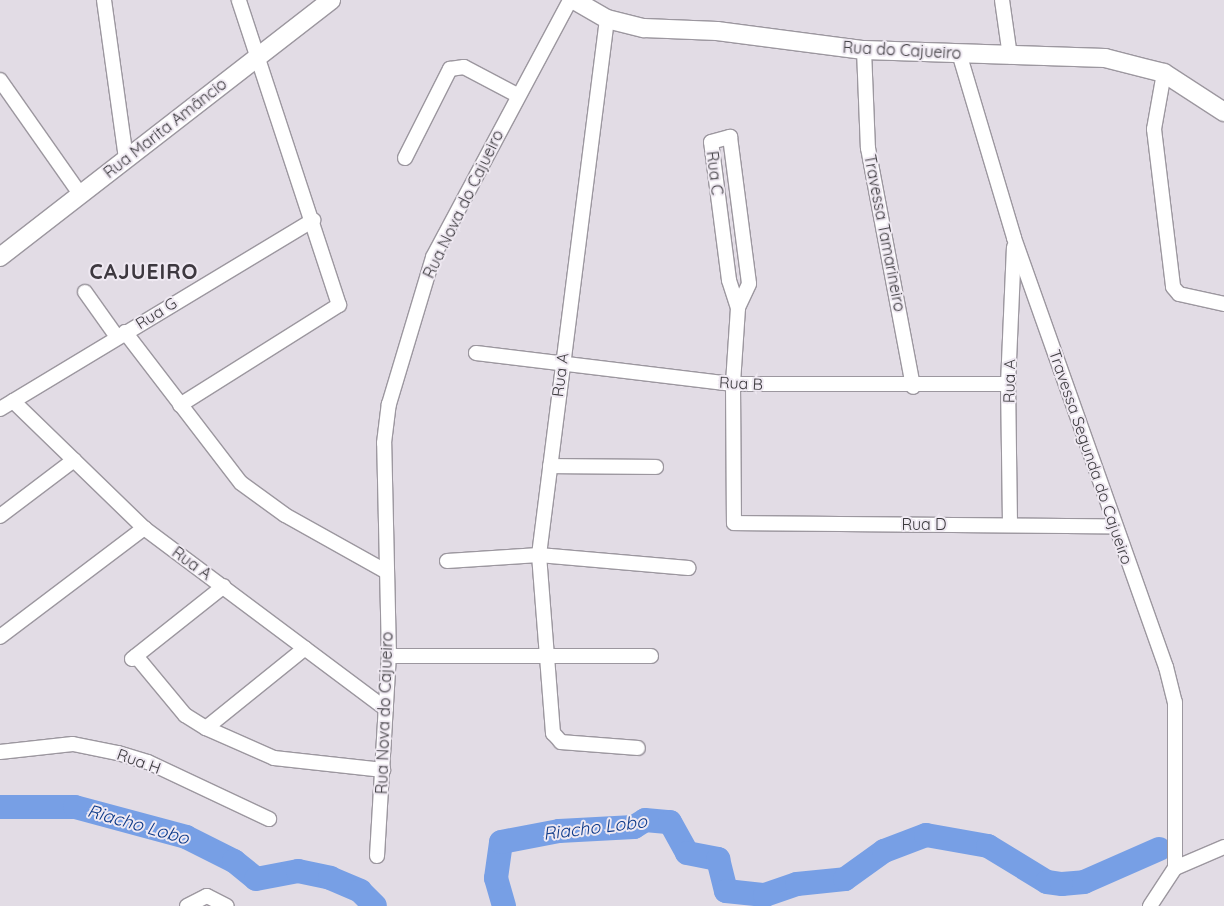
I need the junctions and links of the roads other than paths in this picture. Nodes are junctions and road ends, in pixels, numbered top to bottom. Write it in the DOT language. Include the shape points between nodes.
graph roads {
  1 [pos="104,0"];
  2 [pos="239,0"];
  3 [pos="331,0"];
  4 [pos="572,0"];
  5 [pos="1002,0"];
  6 [pos="607,19"];
  7 [pos="864,50"];
  8 [pos="958,53"];
  9 [pos="257,54"];
  10 [pos="1010,56"];
  11 [pos="1164,73"];
  12 [pos="1,87"];
  13 [pos="517,95"];
  14 [pos="1224,112"];
  15 [pos="126,158"];
  16 [pos="405,158"];
  17 [pos="80,194"];
  18 [pos="313,220"];
  19 [pos="743,232"];
  20 [pos="723,233"];
  21 [pos="1014,238"];
  22 [pos="0,257"];
  23 [pos="86,292"];
  24 [pos="1224,304"];
  25 [pos="738,308"];
  26 [pos="121,335"];
  27 [pos="476,353"];
  28 [pos="561,363"];
  29 [pos="733,384"];
  30 [pos="1008,384"];
  31 [pos="913,386"];
  32 [pos="13,401"];
  33 [pos="180,405"];
  34 [pos="0,409"];
  35 [pos="74,460"];
  36 [pos="550,466"];
  37 [pos="656,467"];
  38 [pos="0,516"];
  39 [pos="734,523"];
  40 [pos="1010,524"];
  41 [pos="1115,526"];
  42 [pos="144,528"];
  43 [pos="539,556"];
  44 [pos="447,561"];
  45 [pos="688,568"];
  46 [pos="385,571"];
  47 [pos="224,586"];
  48 [pos="0,637"];
  49 [pos="305,648"];
  50 [pos="544,654"];
  51 [pos="389,656"];
  52 [pos="652,656"];
  53 [pos="386,709"];
  54 [pos="206,728"];
  55 [pos="638,748"];
  56 [pos="0,752"];
  57 [pos="383,770"];
  58 [pos="269,819"];
  59 [pos="1224,847"];
  60 [pos="377,856"];
  61 [pos="1175,868"];
  62 [pos="192,902"];
  63 [pos="227,906"];
  64 [pos="1150,906"];
  1 -- 15 [label="street"];
  2 -- 9 [label="street"];
  3 -- 9 [label="street, Rua Marita Amâncio"];
  4 -- 6 [label="street, Rua do Cajueiro"];
  4 -- 13 [label="street, Rua Nova do Cajueiro"];
  5 -- 10 [label="street"];
  6 -- 7 [label="street, Rua do Cajueiro" via="644,28 717,31"];
  6 -- 28 [label="street, Rua A"];
  7 -- 8 [label="street, Rua do Cajueiro"];
  7 -- 31 [label="street, Travessa Tamarineiro" via="869,156"];
  8 -- 10 [label="street, Rua do Cajueiro"];
  8 -- 21 [label="street, Travessa Segunda do Cajueiro"];
  9 -- 15 [label="street, Rua Marita Amâncio"];
  9 -- 18 [label="street"];
  10 -- 11 [label="street, Rua do Cajueiro" via="1105,58"];
  11 -- 14 [label="street, Rua do Cajueiro"];
  11 -- 24 [label="street" via="1154,129 1173,287 1179,294"];
  12 -- 17 [label="street"];
  13 -- 16 [label="street" via="464,67 450,69"];
  13 -- 46 [label="street, Rua Nova do Cajueiro" via="433,257 407,333 385,433"];
  15 -- 17 [label="street, Rua Marita Amâncio"];
  17 -- 22 [label="street, Rua Marita Amâncio"];
  18 -- 26 [label="street, Rua G"];
  18 -- 33 [label="street" via="338,306"];
  19 -- 20 [label="street"];
  19 -- 20 [label="street, Rua C" via="730,137 711,142"];
  19 -- 25 [label="street, Rua C" via="749,284"];
  20 -- 25 [label="street, Rua C"];
  21 -- 30 [label="street, Rua A"];
  21 -- 41 [label="street, Travessa Segunda do Cajueiro"];
  23 -- 26 [label="street"];
  25 -- 29 [label="street, Rua C"];
  26 -- 32 [label="street, Rua G"];
  26 -- 33 [label="street"];
  27 -- 28 [label="street, Rua B"];
  28 -- 29 [label="street, Rua B"];
  28 -- 36 [label="street, Rua A"];
  29 -- 31 [label="street, Rua B"];
  29 -- 39 [label="street, Rua C"];
  30 -- 31 [label="street, Rua B"];
  30 -- 40 [label="street, Rua A"];
  32 -- 34 [label="street, Rua G"];
  32 -- 35 [label="street, Rua A"];
  33 -- 46 [label="street" via="241,483 259,499"];
  35 -- 38 [label="street"];
  35 -- 42 [label="street, Rua A"];
  36 -- 37 [label="street"];
  36 -- 43 [label="street, Rua A"];
  39 -- 40 [label="street, Rua D"];
  40 -- 41 [label="street, Rua D"];
  41 -- 61 [label="street, Travessa Segunda do Cajueiro" via="1173,694"];
  42 -- 47 [label="street, Rua A"];
  42 -- 48 [label="street"];
  43 -- 44 [label="street"];
  43 -- 45 [label="street"];
  43 -- 50 [label="street, Rua A"];
  46 -- 51 [label="street, Rua Nova do Cajueiro"];
  47 -- 49 [label="street, Rua A"];
  47 -- 54 [label="street" via="134,657 185,715"];
  49 -- 53 [label="street, Rua A"];
  49 -- 54 [label="street"];
  50 -- 51 [label="street"];
  50 -- 52 [label="street"];
  50 -- 55 [label="street, Rua A" via="553,733 561,742"];
  51 -- 53 [label="street, Rua Nova do Cajueiro"];
  53 -- 57 [label="street, Rua Nova do Cajueiro"];
  54 -- 57 [label="street" via="280,759"];
  56 -- 58 [label="street, Rua H" via="73,744 118,753 148,762"];
  57 -- 60 [label="street, Rua Nova do Cajueiro"];
  59 -- 61 [label="street"];
  61 -- 64 [label="street"];
  62 -- 63 [label="street" via="215,898"];
}
